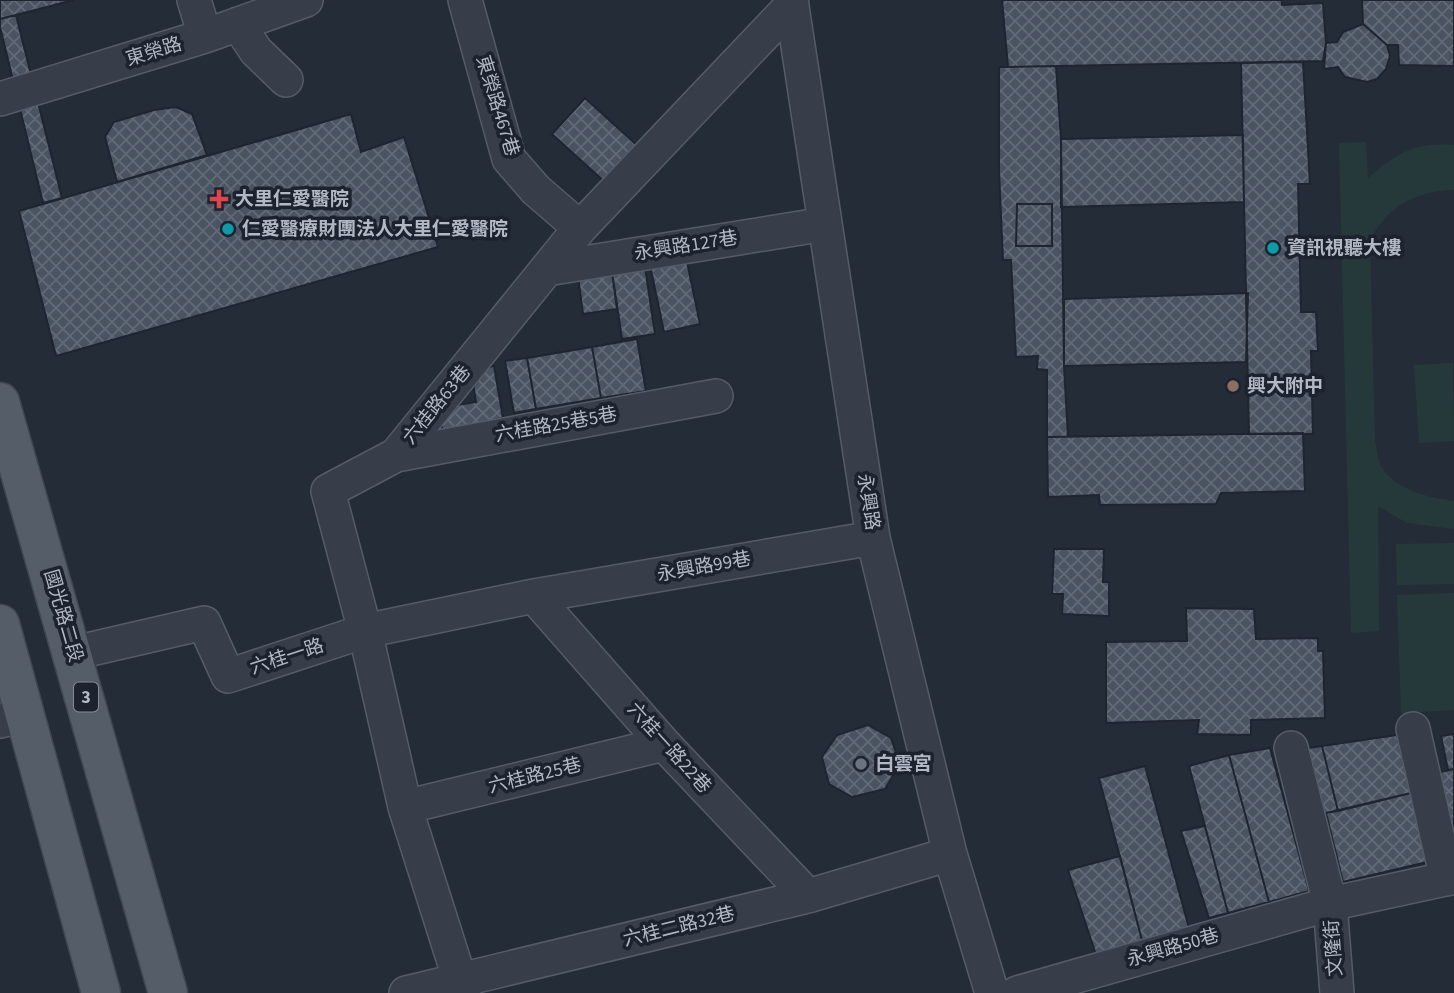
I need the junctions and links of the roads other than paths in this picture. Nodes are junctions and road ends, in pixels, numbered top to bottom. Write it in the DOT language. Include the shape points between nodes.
graph roads {
  1 [pos="194,0"];
  2 [pos="306,0"];
  3 [pos="465,0"];
  4 [pos="791,3"];
  5 [pos="238,24"];
  6 [pos="205,36"];
  7 [pos="286,80"];
  8 [pos="0,99"];
  9 [pos="825,224"];
  10 [pos="580,228"];
  11 [pos="547,269"];
  12 [pos="716,396"];
  13 [pos="0,402"];
  14 [pos="396,455"];
  15 [pos="873,538"];
  16 [pos="534,596"];
  17 [pos="0,624"];
  18 [pos="365,631"];
  19 [pos="74,653"];
  20 [pos="13,718"];
  21 [pos="1413,729"];
  22 [pos="664,744"];
  23 [pos="1291,748"];
  24 [pos="405,807"];
  25 [pos="950,853"];
  26 [pos="1450,878"];
  27 [pos="808,895"];
  28 [pos="1331,904"];
  29 [pos="462,986"];
  30 [pos="101,993"];
  31 [pos="168,993"];
  32 [pos="406,993"];
  33 [pos="992,993"];
  34 [pos="1017,993"];
  35 [pos="1337,993"];
  1 -- 6 [label="street"];
  2 -- 5 [label="street, 東榮路"];
  3 -- 10 [label="street, 東榮路467巷" via="509,159"];
  4 -- 9 [label="street, 永興路"];
  4 -- 10 [label="street, 六桂路63巷"];
  5 -- 6 [label="street, 東榮路"];
  5 -- 7 [label="street" via="256,51"];
  6 -- 8 [label="street, 東榮路"];
  9 -- 11 [label="street, 永興路127巷"];
  9 -- 15 [label="street, 永興路"];
  10 -- 11 [label="street, 六桂路63巷"];
  11 -- 14 [label="street, 六桂路63巷"];
  12 -- 14 [label="street, 六桂路25巷5巷"];
  13 -- 19 [label="main road, 國光路二段 / 3"];
  14 -- 18 [label="street, 六桂路63巷" via="328,491"];
  15 -- 16 [label="street, 永興路99巷"];
  15 -- 25 [label="street, 永興路"];
  16 -- 18 [label="street, 六桂一路"];
  16 -- 22 [label="street, 六桂一路22巷"];
  17 -- 20 [label="main road"];
  18 -- 19 [label="street, 六桂一路" via="228,676 204,623"];
  18 -- 24 [label="street, 六桂路63巷"];
  19 -- 31 [label="main road, 國光路二段 / 3"];
  20 -- 30 [label="main road"];
  21 -- 26 [label="street"];
  22 -- 24 [label="street, 六桂路25巷"];
  22 -- 27 [label="street, 六桂一路22巷"];
  23 -- 28 [label="street, 文隆街"];
  24 -- 29 [label="street, 六桂路63巷"];
  25 -- 27 [label="street, 六桂二路32巷"];
  25 -- 33 [label="street, 永興路"];
  26 -- 28 [label="street, 永興路50巷"];
  27 -- 29 [label="street, 六桂二路32巷"];
  28 -- 34 [label="street, 永興路50巷"];
  28 -- 35 [label="street, 文隆街"];
  29 -- 32 [label="street, 六桂二路32巷"];
}
